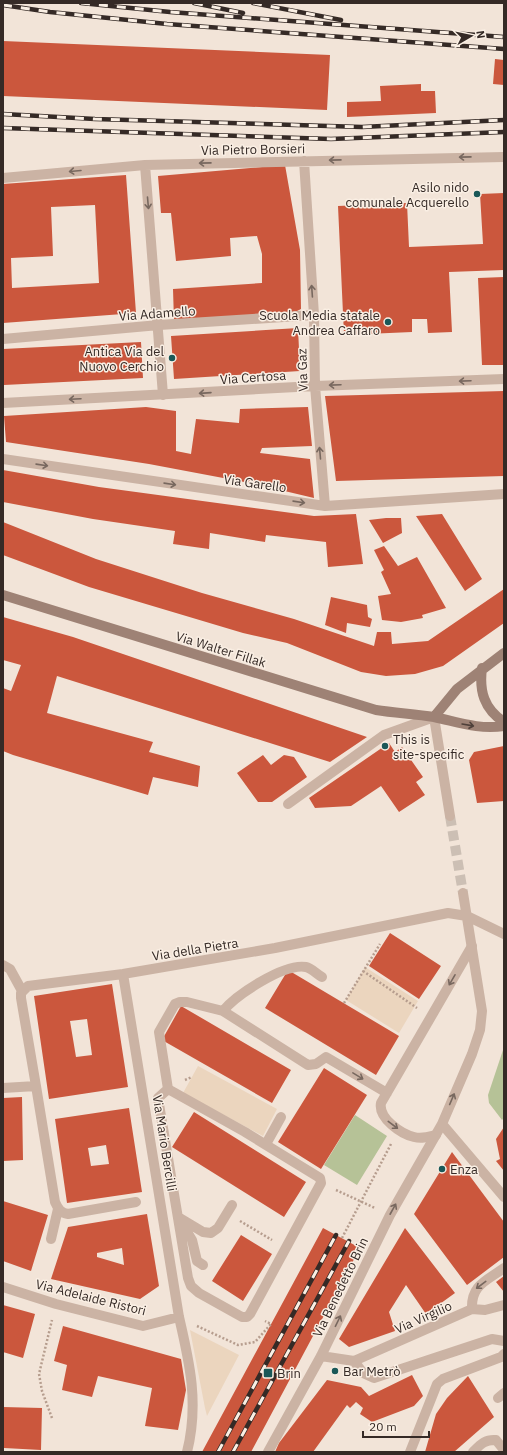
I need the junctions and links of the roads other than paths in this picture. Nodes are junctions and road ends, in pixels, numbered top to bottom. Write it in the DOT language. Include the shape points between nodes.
graph roads {
  1 [pos="504,156"];
  2 [pos="304,161"];
  3 [pos="145,165"];
  4 [pos="3,178"];
  5 [pos="314,316"];
  6 [pos="159,325"];
  7 [pos="3,338"];
  8 [pos="504,379"];
  9 [pos="315,386"];
  10 [pos="163,395"];
  11 [pos="3,403"];
  12 [pos="3,460"];
  13 [pos="504,494"];
  14 [pos="325,506"];
  15 [pos="3,595"];
  16 [pos="504,654"];
  17 [pos="482,668"];
  18 [pos="434,717"];
  19 [pos="504,722"];
  20 [pos="504,726"];
  21 [pos="288,804"];
  22 [pos="450,816"];
  23 [pos="463,893"];
  24 [pos="467,916"];
  25 [pos="504,934"];
  26 [pos="472,946"];
  27 [pos="3,965"];
  28 [pos="123,974"];
  29 [pos="322,977"];
  30 [pos="24,989"];
  31 [pos="223,1011"];
  32 [pos="36,1086"];
  33 [pos="3,1088"];
  34 [pos="168,1089"];
  35 [pos="387,1093"];
  36 [pos="158,1098"];
  37 [pos="144,1100"];
  38 [pos="281,1117"];
  39 [pos="442,1124"];
  40 [pos="436,1135"];
  41 [pos="266,1144"];
  42 [pos="504,1197"];
  43 [pos="136,1202"];
  44 [pos="58,1209"];
  45 [pos="230,1209"];
  46 [pos="178,1217"];
  47 [pos="51,1239"];
  48 [pos="203,1265"];
  49 [pos="504,1268"];
  50 [pos="3,1287"];
  51 [pos="504,1305"];
  52 [pos="472,1309"];
  53 [pos="179,1317"];
  54 [pos="504,1343"];
  55 [pos="504,1354"];
  56 [pos="321,1356"];
  57 [pos="354,1361"];
  58 [pos="504,1450"];
  59 [pos="187,1452"];
  60 [pos="268,1452"];
  61 [pos="410,1452"];
  62 [pos="473,1452"];
  1 -- 2 [label="street, Via Pietro Borsieri, one-way"];
  2 -- 3 [label="street, Via Pietro Borsieri, one-way"];
  5 -- 2 [label="street, Via Gaz, one-way"];
  3 -- 4 [label="street, Via Pietro Borsieri, one-way"];
  3 -- 6 [label="street, one-way"];
  5 -- 6 [label="street, Via Adamello"];
  5 -- 9 [label="street, Via Gaz"];
  6 -- 7 [label="street, Via Adamello"];
  6 -- 10 [label="street"];
  8 -- 9 [label="street, Via Certosa, one-way"];
  9 -- 10 [label="street, Via Certosa, one-way"];
  14 -- 9 [label="street, Via Gaz, one-way"];
  10 -- 11 [label="street, Via Certosa, one-way"];
  12 -- 14 [label="street, Via Garello, one-way"];
  13 -- 14 [label="street, Via Garello"];
  15 -- 18 [label="main road, Via Walter Fillak" via="376,710"];
  16 -- 17 [label="main road"];
  17 -- 18 [label="main road" via="457,689"];
  17 -- 19 [label="main road" via="480,684 484,697 489,709"];
  18 -- 20 [label="main road, Via Walter Fillak, one-way" via="471,726"];
  18 -- 21 [label="street" via="384,735"];
  18 -- 22 [label="street"];
  23 -- 24 [label="street, Via Benedetto Brin"];
  24 -- 25 [label="street"];
  24 -- 26 [label="street, Via Benedetto Brin"];
  24 -- 28 [label="street, Via della Pietra" via="448,914 275,948"];
  26 -- 35 [label="street, one-way"];
  39 -- 26 [label="street, Via Benedetto Brin, one-way" via="480,1030 482,1011"];
  27 -- 30 [label="street" via="10,970 21,989"];
  28 -- 30 [label="street, Via della Pietra"];
  28 -- 37 [label="street, Via Mario Bercilli"];
  29 -- 31 [label="street" via="306,967 285,969 230,1002"];
  30 -- 32 [label="street" via="21,998"];
  31 -- 34 [label="street, Via Mario Bercilli" via="187,1002 175,1004 159,1032"];
  31 -- 35 [label="street, Via Mario Bercilli, one-way" via="308,1065 316,1064 322,1058 329,1058"];
  32 -- 33 [label="street"];
  32 -- 44 [label="street"];
  34 -- 36 [label="street, Via Mario Bercilli"];
  34 -- 41 [label="street, Via Mario Bercilli"];
  35 -- 40 [label="street, one-way" via="380,1107 381,1112 392,1124 415,1137 427,1138"];
  36 -- 37 [label="street"];
  36 -- 46 [label="street, Via Mario Bercilli"];
  37 -- 53 [label="street, Via Mario Bercilli"];
  38 -- 41 [label="street"];
  39 -- 40 [label="street, Via Benedetto Brin"];
  39 -- 42 [label="street"];
  56 -- 40 [label="street, Via Benedetto Brin, one-way" via="390,1215"];
  41 -- 46 [label="street, Via Mario Bercilli" via="320,1178 321,1183 247,1317 242,1317 191,1286"];
  43 -- 44 [label="street" via="68,1214"];
  44 -- 47 [label="street"];
  45 -- 46 [label="street" via="218,1228 207,1234"];
  46 -- 48 [label="street" via="192,1240 197,1260"];
  49 -- 52 [label="street, one-way" via="475,1289"];
  50 -- 53 [label="street, Via Adelaide Ristori" via="56,1304 143,1326"];
  51 -- 52 [label="street, Via Virgilio" via="485,1310"];
  52 -- 57 [label="street, Via Virgilio"];
  53 -- 59 [label="street" via="191,1369 194,1408"];
  54 -- 57 [label="street" via="492,1339 374,1378 363,1373"];
  55 -- 61 [label="street" via="437,1384"];
  56 -- 57 [label="street"];
  56 -- 60 [label="street, Via Benedetto Brin"];
  58 -- 62 [label="street" via="496,1440 490,1440"];
}
